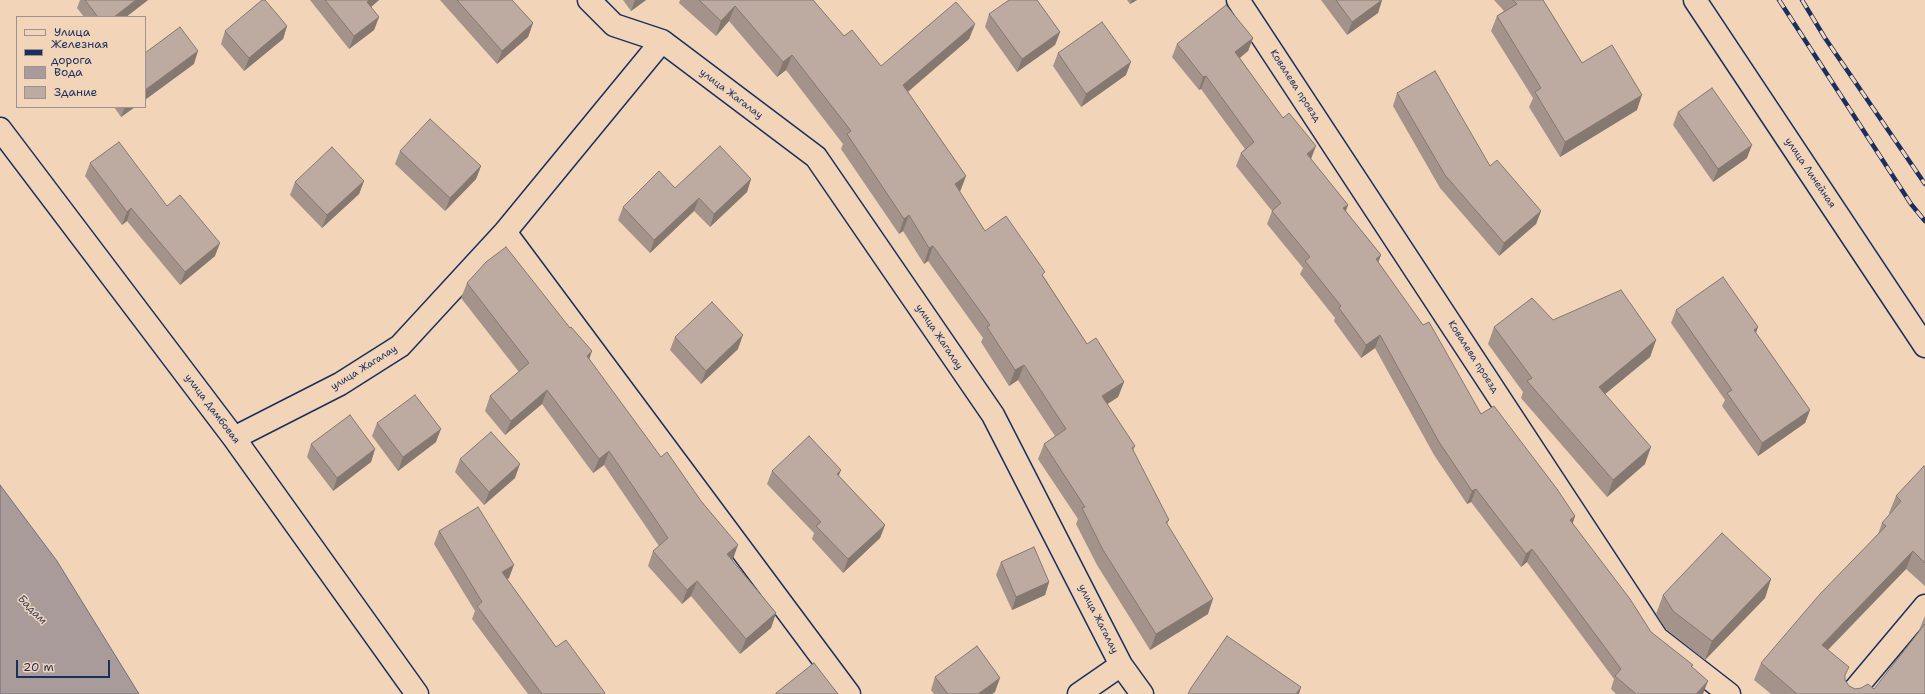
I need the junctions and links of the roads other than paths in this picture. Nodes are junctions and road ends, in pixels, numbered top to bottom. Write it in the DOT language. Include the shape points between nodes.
graph roads {
  1 [pos="589,0"];
  2 [pos="1238,0"];
  3 [pos="1695,0"];
  4 [pos="662,41"];
  5 [pos="0,129"];
  6 [pos="505,232"];
  7 [pos="1925,346"];
  8 [pos="234,438"];
  9 [pos="1925,606"];
  10 [pos="1121,665"];
  11 [pos="417,694"];
  12 [pos="848,694"];
  13 [pos="1079,694"];
  14 [pos="1142,694"];
  15 [pos="1729,694"];
  16 [pos="1851,694"];
  1 -- 4 [label="street, улица Жагалау" via="614,25"];
  2 -- 15 [label="street, Ковалева проезд" via="1657,638"];
  3 -- 7 [label="street, улица Линейная"];
  4 -- 6 [label="street, улица Жагалау"];
  4 -- 10 [label="street, улица Жагалау" via="816,157 993,415"];
  5 -- 8 [label="street, улица Дамбовая"];
  6 -- 8 [label="street, улица Жагалау" via="400,346 340,384"];
  6 -- 12 [label="street"];
  8 -- 11 [label="street, улица Дамбовая"];
  9 -- 16 [label="street"];
  10 -- 13 [label="street"];
  10 -- 14 [label="street, улица Жагалау"];
}
